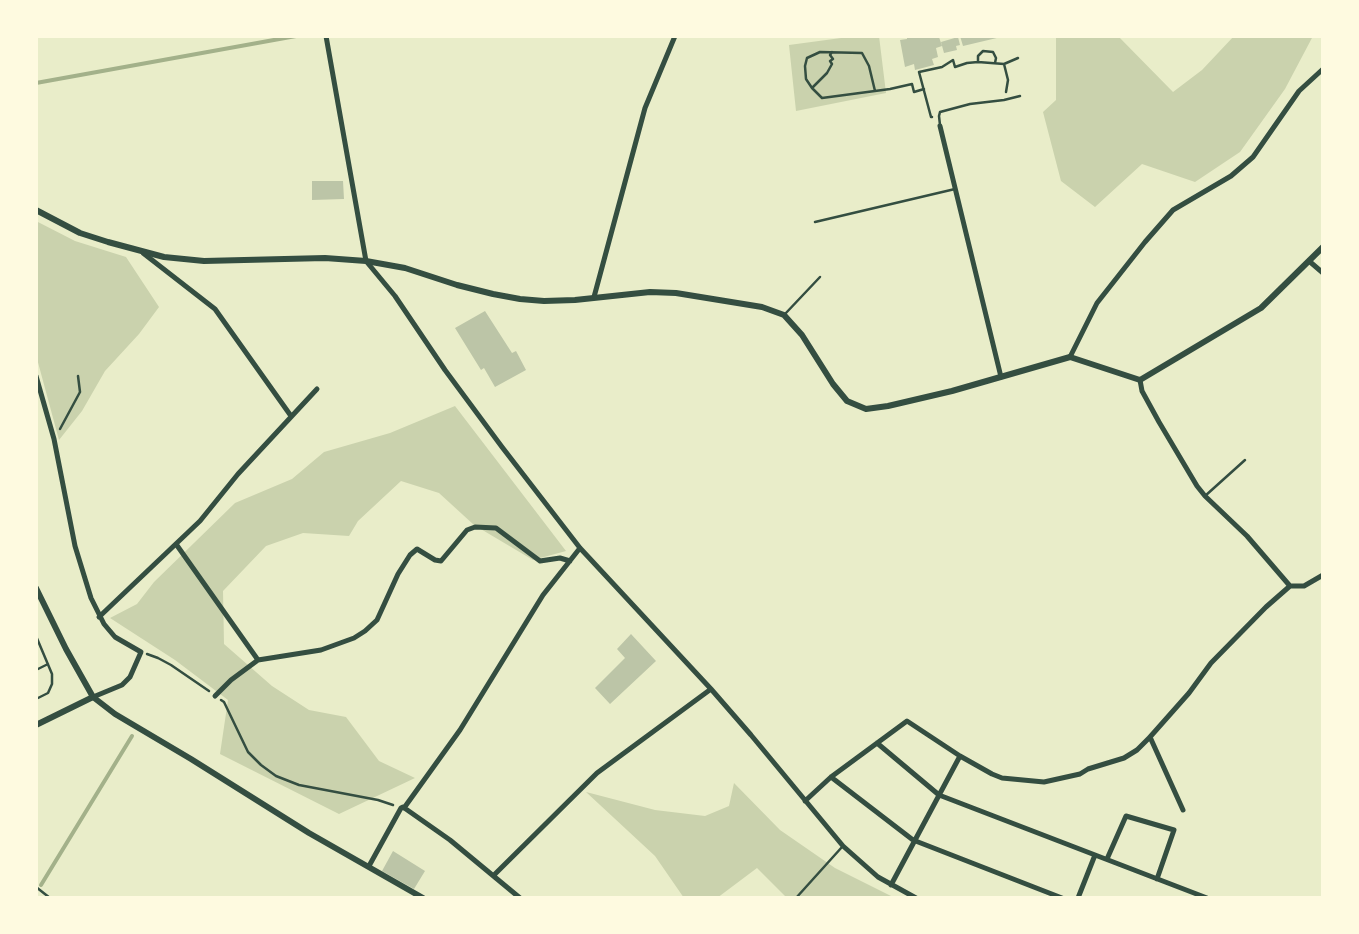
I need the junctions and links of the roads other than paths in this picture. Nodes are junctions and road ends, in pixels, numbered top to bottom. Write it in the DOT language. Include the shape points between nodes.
graph roads {
  1 [pos="676,36"];
  2 [pos="326,38"];
  3 [pos="1323,69"];
  4 [pos="1020,96"];
  5 [pos="940,126"];
  6 [pos="956,188"];
  7 [pos="36,210"];
  8 [pos="815,222"];
  9 [pos="1323,247"];
  10 [pos="142,252"];
  11 [pos="366,261"];
  12 [pos="1309,261"];
  13 [pos="1323,273"];
  14 [pos="820,277"];
  15 [pos="594,297"];
  16 [pos="784,315"];
  17 [pos="1070,357"];
  18 [pos="36,376"];
  19 [pos="1001,377"];
  20 [pos="1140,380"];
  21 [pos="317,389"];
  22 [pos="291,416"];
  23 [pos="1246,460"];
  24 [pos="1205,496"];
  25 [pos="176,544"];
  26 [pos="580,548"];
  27 [pos="570,561"];
  28 [pos="1323,576"];
  29 [pos="1290,586"];
  30 [pos="36,588"];
  31 [pos="99,617"];
  32 [pos="36,636"];
  33 [pos="258,660"];
  34 [pos="49,664"];
  35 [pos="36,670"];
  36 [pos="711,689"];
  37 [pos="215,696"];
  38 [pos="92,697"];
  39 [pos="36,699"];
  40 [pos="36,725"];
  41 [pos="1150,737"];
  42 [pos="877,744"];
  43 [pos="960,756"];
  44 [pos="832,777"];
  45 [pos="939,795"];
  46 [pos="805,801"];
  47 [pos="402,808"];
  48 [pos="1183,810"];
  49 [pos="913,840"];
  50 [pos="843,846"];
  51 [pos="1095,855"];
  52 [pos="1107,859"];
  53 [pos="368,866"];
  54 [pos="494,875"];
  55 [pos="1157,879"];
  56 [pos="891,885"];
  57 [pos="423,898"];
  58 [pos="520,898"];
  59 [pos="796,898"];
  60 [pos="916,898"];
  61 [pos="1062,898"];
  62 [pos="1078,898"];
  63 [pos="1207,898"];
  1 -- 15 [label="street" via="645,108"];
  2 -- 11 [label="street"];
  3 -- 17 [label="street" via="1299,91 1253,156 1231,176 1173,210 1097,303"];
  4 -- 5 [label="lane" via="940,112"];
  5 -- 6 [label="street"];
  6 -- 8 [label="lane"];
  6 -- 19 [label="street"];
  7 -- 10 [label="street" via="80,232"];
  9 -- 12 [label="street"];
  10 -- 11 [label="street" via="204,261 324,258"];
  10 -- 22 [label="street" via="215,308"];
  11 -- 15 [label="street" via="405,268 457,285 520,299 544,301"];
  11 -- 26 [label="street"];
  12 -- 13 [label="street"];
  12 -- 20 [label="street" via="1261,308"];
  14 -- 16 [label="lane"];
  15 -- 16 [label="street" via="676,293 762,307"];
  16 -- 19 [label="street" via="802,335 847,401 866,409"];
  17 -- 19 [label="street"];
  17 -- 20 [label="street"];
  18 -- 31 [label="street" via="54,438 75,546"];
  20 -- 24 [label="street" via="1158,422"];
  21 -- 22 [label="street"];
  22 -- 25 [label="street"];
  23 -- 24 [label="lane"];
  24 -- 29 [label="street" via="1247,536"];
  25 -- 31 [label="street"];
  25 -- 33 [label="street"];
  26 -- 27 [label="street"];
  26 -- 36 [label="street"];
  27 -- 33 [label="street" via="560,558 540,561 496,528 475,527 467,530 441,561 418,549 410,555 377,620 354,638 321,650"];
  27 -- 47 [label="street" via="543,595 460,730"];
  28 -- 29 [label="street" via="1304,586"];
  29 -- 41 [label="street" via="1212,663"];
  30 -- 38 [label="street"];
  31 -- 38 [label="street" via="115,637 141,652 122,685"];
  32 -- 34 [label="lane"];
  33 -- 37 [label="street"];
  34 -- 35 [label="lane"];
  34 -- 39 [label="lane" via="52,684 48,693"];
  36 -- 46 [label="street"];
  36 -- 54 [label="street" via="597,773"];
  38 -- 40 [label="street"];
  38 -- 53 [label="street" via="309,833"];
  41 -- 43 [label="street" via="1124,758 1080,774 1044,782 997,776"];
  41 -- 48 [label="street"];
  42 -- 43 [label="street" via="907,721"];
  42 -- 44 [label="street"];
  42 -- 45 [label="street"];
  43 -- 45 [label="street"];
  44 -- 46 [label="street"];
  44 -- 49 [label="street"];
  45 -- 49 [label="street"];
  45 -- 51 [label="street"];
  46 -- 50 [label="street"];
  47 -- 53 [label="street"];
  47 -- 54 [label="street"];
  49 -- 56 [label="street"];
  49 -- 61 [label="street"];
  50 -- 56 [label="street"];
  50 -- 59 [label="lane"];
  51 -- 52 [label="street"];
  51 -- 62 [label="street"];
  52 -- 55 [label="street"];
  52 -- 55 [label="street" via="1126,816 1174,830"];
  53 -- 57 [label="street"];
  54 -- 58 [label="street"];
  55 -- 63 [label="street"];
  56 -- 60 [label="street"];
}
